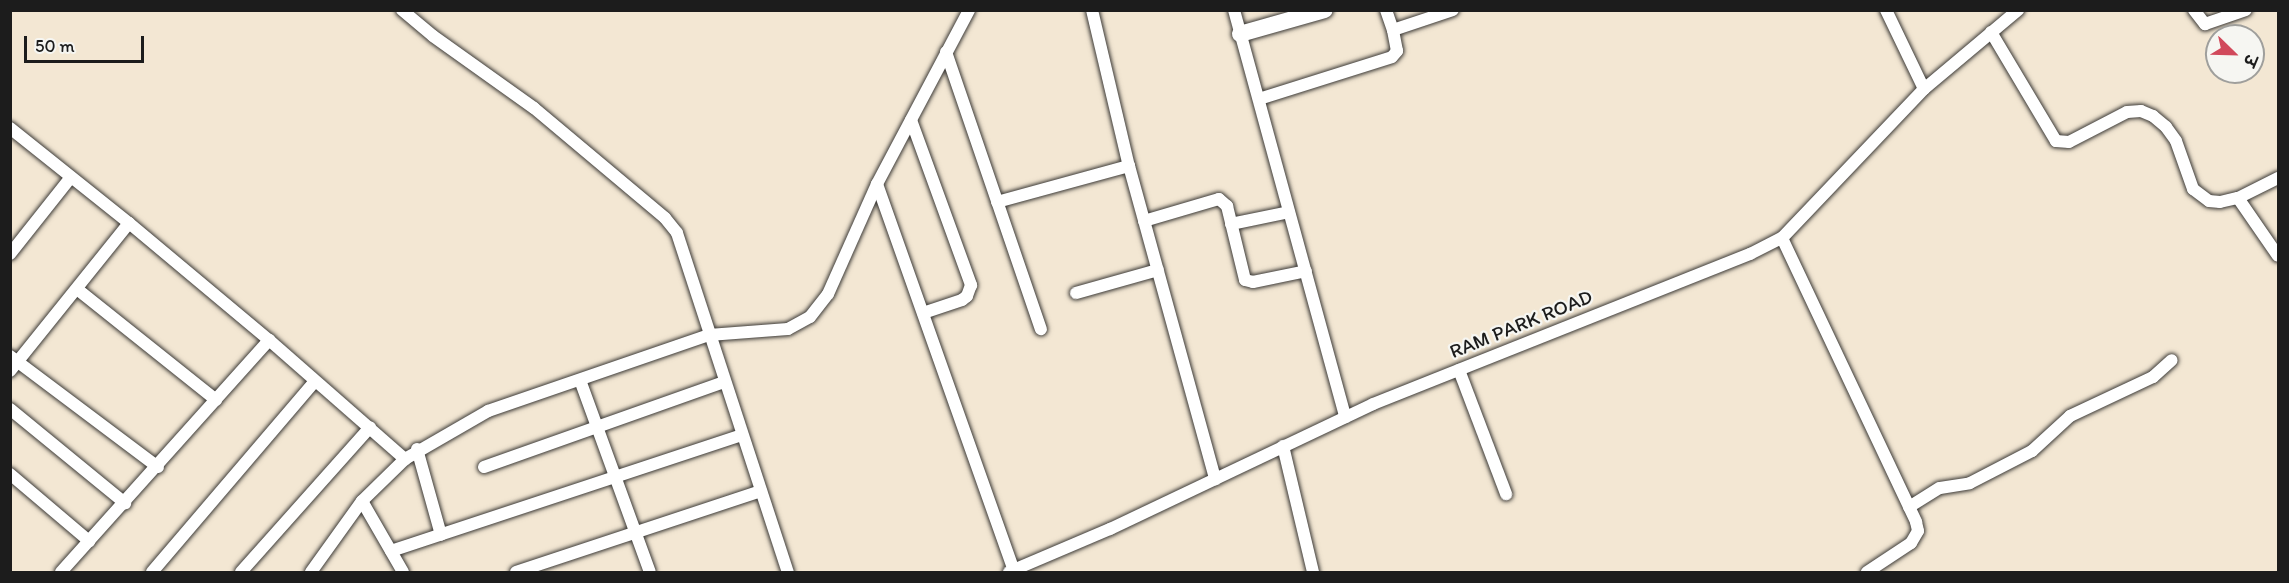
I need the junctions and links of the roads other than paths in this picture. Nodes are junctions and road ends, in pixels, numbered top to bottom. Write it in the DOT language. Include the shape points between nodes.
graph roads {
  1 [pos="402,10"];
  2 [pos="1092,10"];
  3 [pos="1234,10"];
  4 [pos="1325,10"];
  5 [pos="1386,10"];
  6 [pos="1454,10"];
  7 [pos="1886,10"];
  8 [pos="2018,10"];
  9 [pos="2194,10"];
  10 [pos="2246,10"];
  11 [pos="967,11"];
  12 [pos="1393,30"];
  13 [pos="1991,32"];
  14 [pos="1240,34"];
  15 [pos="946,52"];
  16 [pos="1924,89"];
  17 [pos="1259,99"];
  18 [pos="911,120"];
  19 [pos="10,128"];
  20 [pos="1129,166"];
  21 [pos="71,177"];
  22 [pos="2278,178"];
  23 [pos="877,184"];
  24 [pos="2238,198"];
  25 [pos="998,202"];
  26 [pos="1290,212"];
  27 [pos="1144,221"];
  28 [pos="129,223"];
  29 [pos="1231,224"];
  30 [pos="1782,238"];
  31 [pos="12,248"];
  32 [pos="2278,256"];
  33 [pos="1158,270"];
  34 [pos="1306,271"];
  35 [pos="77,289"];
  36 [pos="1076,293"];
  37 [pos="923,313"];
  38 [pos="1041,329"];
  39 [pos="709,335"];
  40 [pos="269,340"];
  41 [pos="2172,360"];
  42 [pos="13,363"];
  43 [pos="1459,369"];
  44 [pos="580,380"];
  45 [pos="315,381"];
  46 [pos="724,382"];
  47 [pos="216,400"];
  48 [pos="10,410"];
  49 [pos="1345,417"];
  50 [pos="370,427"];
  51 [pos="597,427"];
  52 [pos="742,435"];
  53 [pos="1282,446"];
  54 [pos="417,449"];
  55 [pos="405,459"];
  56 [pos="158,467"];
  57 [pos="484,467"];
  58 [pos="10,474"];
  59 [pos="614,477"];
  60 [pos="1215,479"];
  61 [pos="761,491"];
  62 [pos="1506,494"];
  63 [pos="362,501"];
  64 [pos="125,502"];
  65 [pos="1909,507"];
  66 [pos="635,533"];
  67 [pos="441,535"];
  68 [pos="89,541"];
  69 [pos="391,551"];
  70 [pos="323,567"];
  71 [pos="1011,571"];
  72 [pos="61,573"];
  73 [pos="152,573"];
  74 [pos="241,573"];
  75 [pos="310,573"];
  76 [pos="403,573"];
  77 [pos="516,573"];
  78 [pos="650,573"];
  79 [pos="788,573"];
  80 [pos="1314,573"];
  81 [pos="1867,573"];
  1 -- 39 [label="street" via="534,108 665,218 677,233"];
  2 -- 20 [label="street"];
  3 -- 14 [label="street"];
  4 -- 14 [label="street"];
  5 -- 12 [label="street"];
  6 -- 12 [label="street"];
  7 -- 16 [label="street"];
  8 -- 13 [label="street, RAM PARK ROAD"];
  9 -- 10 [label="street" via="2205,24"];
  11 -- 15 [label="street"];
  12 -- 17 [label="street" via="1397,51 1392,57"];
  13 -- 16 [label="street, RAM PARK ROAD"];
  13 -- 24 [label="street" via="2056,141 2069,142 2127,112 2141,111 2166,127 2176,141 2199,196 2220,202"];
  14 -- 17 [label="street"];
  15 -- 18 [label="street"];
  15 -- 25 [label="street"];
  16 -- 30 [label="street, RAM PARK ROAD"];
  17 -- 26 [label="street"];
  18 -- 23 [label="street"];
  18 -- 37 [label="street" via="971,285 962,300"];
  19 -- 21 [label="street"];
  20 -- 25 [label="street"];
  20 -- 27 [label="street"];
  21 -- 28 [label="street"];
  21 -- 31 [label="street"];
  22 -- 24 [label="street"];
  23 -- 37 [label="street"];
  23 -- 39 [label="street" via="828,294 810,317 788,329"];
  24 -- 32 [label="street"];
  25 -- 38 [label="street"];
  26 -- 29 [label="street"];
  26 -- 34 [label="street"];
  27 -- 29 [label="street" via="1220,200 1227,206"];
  27 -- 33 [label="street"];
  28 -- 35 [label="street"];
  28 -- 40 [label="street"];
  29 -- 34 [label="street" via="1243,276 1249,282"];
  30 -- 43 [label="street, RAM PARK ROAD" via="1739,259"];
  30 -- 65 [label="street"];
  33 -- 36 [label="street"];
  33 -- 60 [label="street"];
  34 -- 49 [label="street"];
  35 -- 42 [label="street"];
  35 -- 47 [label="street"];
  37 -- 71 [label="street"];
  39 -- 44 [label="street"];
  39 -- 46 [label="street"];
  40 -- 45 [label="street"];
  40 -- 47 [label="street"];
  41 -- 65 [label="street" via="2153,377 2070,416 2032,451 1970,483 1940,488"];
  42 -- 56 [label="street"];
  43 -- 49 [label="street, RAM PARK ROAD"];
  43 -- 62 [label="street"];
  44 -- 51 [label="street"];
  44 -- 54 [label="street" via="488,411"];
  45 -- 50 [label="street"];
  45 -- 73 [label="street"];
  46 -- 51 [label="street"];
  46 -- 52 [label="street"];
  47 -- 56 [label="street"];
  48 -- 64 [label="street"];
  49 -- 53 [label="street, RAM PARK ROAD"];
  50 -- 55 [label="street"];
  50 -- 74 [label="street"];
  51 -- 57 [label="street"];
  51 -- 59 [label="street"];
  52 -- 59 [label="street"];
  52 -- 61 [label="street"];
  53 -- 60 [label="street, RAM PARK ROAD"];
  53 -- 80 [label="street"];
  54 -- 55 [label="street"];
  54 -- 67 [label="street"];
  55 -- 63 [label="street"];
  56 -- 64 [label="street"];
  58 -- 68 [label="street"];
  59 -- 66 [label="street"];
  59 -- 67 [label="street"];
  60 -- 71 [label="street, RAM PARK ROAD"];
  61 -- 66 [label="street"];
  61 -- 79 [label="street"];
  63 -- 69 [label="street"];
  63 -- 70 [label="street"];
  64 -- 68 [label="street"];
  65 -- 81 [label="street" via="1916,522 1915,537"];
  66 -- 77 [label="street"];
  66 -- 78 [label="street"];
  67 -- 69 [label="street"];
  68 -- 72 [label="street"];
  69 -- 76 [label="street"];
  70 -- 75 [label="street"];
}
